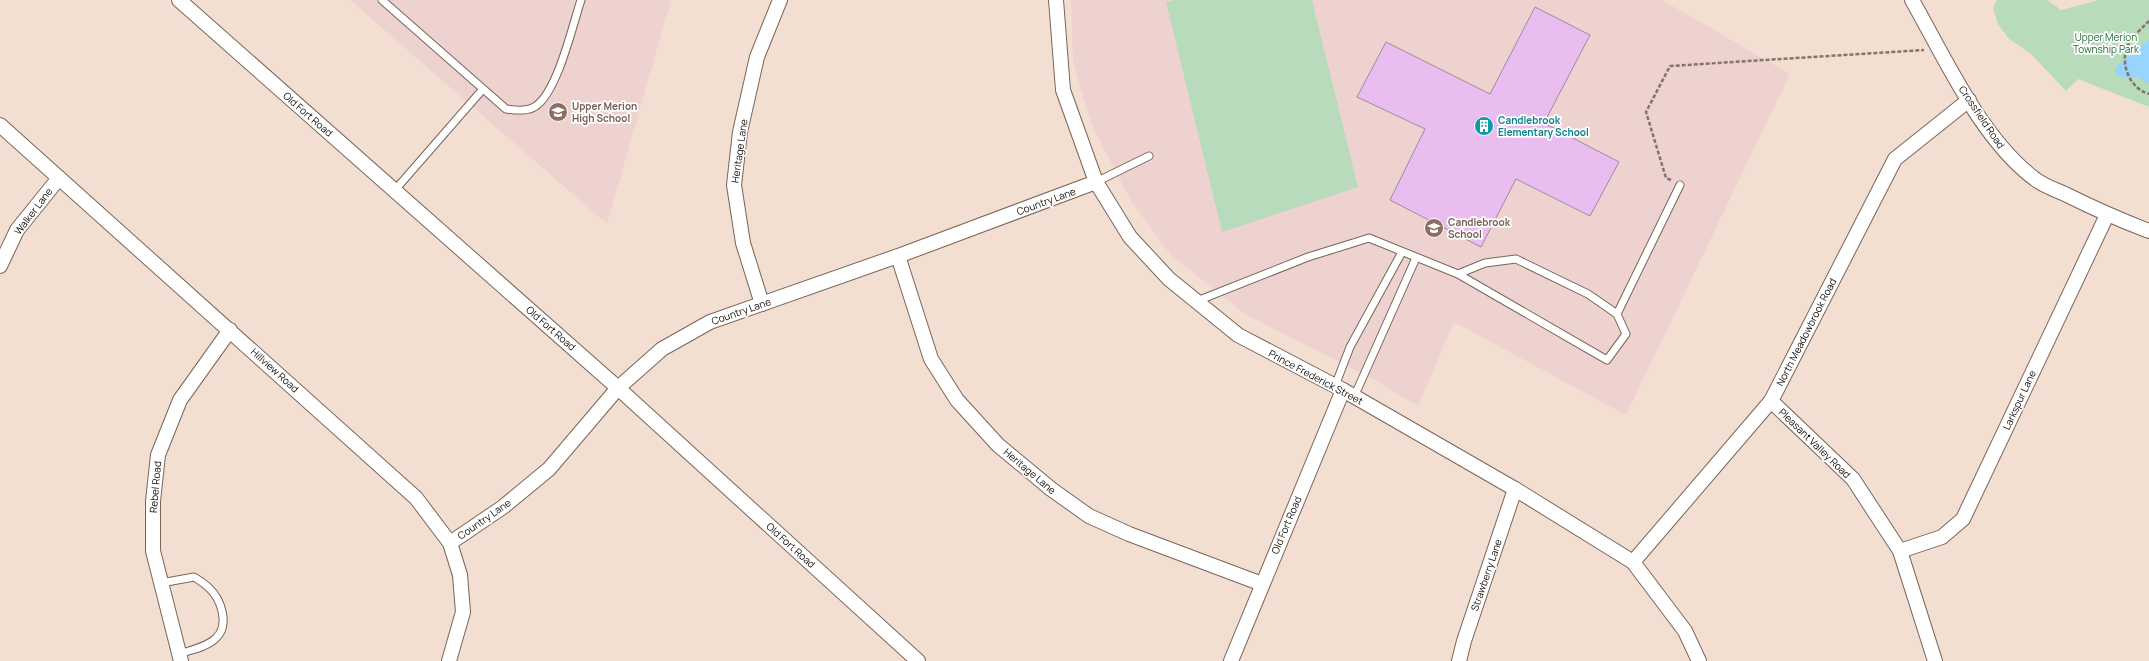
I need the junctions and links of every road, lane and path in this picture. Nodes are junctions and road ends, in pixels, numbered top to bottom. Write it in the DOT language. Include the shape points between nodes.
graph roads {
  1 [pos="179,0"];
  2 [pos="382,0"];
  3 [pos="581,0"];
  4 [pos="780,0"];
  5 [pos="1056,0"];
  6 [pos="1912,0"];
  7 [pos="2149,21"];
  8 [pos="1937,45"];
  9 [pos="483,89"];
  10 [pos="2149,94"];
  11 [pos="1969,100"];
  12 [pos="0,125"];
  13 [pos="1149,156"];
  14 [pos="59,178"];
  15 [pos="1096,182"];
  16 [pos="1680,185"];
  17 [pos="395,190"];
  18 [pos="2107,215"];
  19 [pos="2149,231"];
  20 [pos="1402,252"];
  21 [pos="898,256"];
  22 [pos="1416,258"];
  23 [pos="0,266"];
  24 [pos="1458,274"];
  25 [pos="1196,302"];
  26 [pos="762,304"];
  27 [pos="1617,314"];
  28 [pos="230,330"];
  29 [pos="618,388"];
  30 [pos="1344,391"];
  31 [pos="1771,401"];
  32 [pos="1515,490"];
  33 [pos="450,543"];
  34 [pos="1900,551"];
  35 [pos="1633,562"];
  36 [pos="161,583"];
  37 [pos="1262,584"];
  38 [pos="180,658"];
  39 [pos="449,661"];
  40 [pos="918,661"];
  41 [pos="1230,661"];
  42 [pos="1459,661"];
  43 [pos="1699,661"];
  44 [pos="1935,661"];
  1 -- 17 [label="street, Old Fort Road"];
  2 -- 9 [label="lane"];
  3 -- 9 [label="lane" via="558,70 546,94 535,107 521,111 506,109"];
  4 -- 26 [label="street, Heritage Lane" via="757,57 740,132 734,185 743,243"];
  5 -- 15 [label="street, Prince Frederick Street" via="1063,90"];
  6 -- 8 [label="street, Crossfield Road"];
  7 -- 10 [label="path" via="2128,45 2125,58 2128,77 2138,89"];
  8 -- 11 [label="street, Crossfield Road"];
  8 -- 16 [label="path" via="1924,50 1670,66 1646,112 1666,178"];
  9 -- 17 [label="lane"];
  11 -- 18 [label="street, Crossfield Road" via="2009,157 2036,180"];
  11 -- 31 [label="street, North Meadowbrook Road" via="1895,159"];
  12 -- 14 [label="street, Hillview Road"];
  13 -- 15 [label="lane"];
  14 -- 23 [label="street, Walker Lane" via="17,230"];
  14 -- 28 [label="street, Hillview Road"];
  15 -- 21 [label="street, Country Lane"];
  15 -- 25 [label="street, Prince Frederick Street" via="1130,237 1169,280"];
  16 -- 27 [label="lane"];
  17 -- 29 [label="street, Old Fort Road"];
  18 -- 19 [label="street, Crossfield Road"];
  18 -- 34 [label="street, Larkspur Lane" via="1963,519 1942,537"];
  20 -- 22 [label="lane"];
  20 -- 25 [label="lane" via="1369,238 1308,257"];
  20 -- 30 [label="lane" via="1350,347"];
  21 -- 26 [label="street, Country Lane"];
  21 -- 37 [label="street, Heritage Lane" via="931,359 956,400 998,444 1051,490 1089,516 1129,534"];
  22 -- 24 [label="lane"];
  22 -- 30 [label="lane"];
  24 -- 27 [label="lane" via="1485,263 1516,259 1588,294"];
  24 -- 27 [label="lane" via="1607,360 1626,334"];
  25 -- 30 [label="street, Prince Frederick Street" via="1238,335"];
  26 -- 29 [label="street, Country Lane" via="710,322 662,349"];
  28 -- 33 [label="street, Hillview Road" via="416,498"];
  28 -- 36 [label="street, Rebel Road" via="180,400 158,455 153,501 152,551"];
  29 -- 33 [label="street, Country Lane" via="548,469 503,507"];
  29 -- 40 [label="street, Old Fort Road"];
  30 -- 32 [label="street, Prince Frederick Street"];
  30 -- 37 [label="street, Old Fort Road"];
  31 -- 34 [label="street, Pleasant Valley Road" via="1853,479"];
  31 -- 35 [label="street, North Meadowbrook Road"];
  32 -- 35 [label="street, Prince Frederick Street"];
  32 -- 42 [label="street, Strawberry Lane"];
  33 -- 39 [label="street, Hillview Road" via="460,575 464,612"];
  34 -- 44 [label="street, Pleasant Valley Road"];
  35 -- 43 [label="street, Prince Frederick Street" via="1685,631"];
  36 -- 38 [label="street, Rebel Road"];
  36 -- 38 [label="lane" via="194,577 217,597 223,616 223,626 217,638"];
  37 -- 41 [label="street, Old Fort Road"];
}
